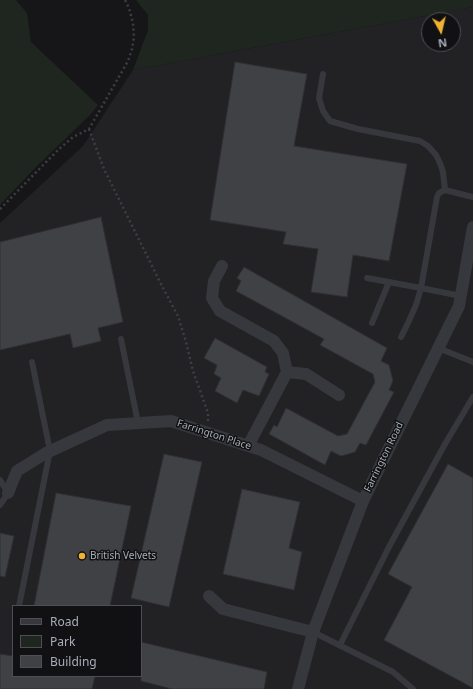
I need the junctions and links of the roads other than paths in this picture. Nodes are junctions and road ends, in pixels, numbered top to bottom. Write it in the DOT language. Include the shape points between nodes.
graph roads {
  1 [pos="323,74"];
  2 [pos="445,190"];
  3 [pos="473,197"];
  4 [pos="473,227"];
  5 [pos="222,266"];
  6 [pos="366,278"];
  7 [pos="389,282"];
  8 [pos="421,288"];
  9 [pos="461,296"];
  10 [pos="372,323"];
  11 [pos="401,337"];
  12 [pos="121,339"];
  13 [pos="438,348"];
  14 [pos="32,362"];
  15 [pos="473,362"];
  16 [pos="287,372"];
  17 [pos="339,394"];
  18 [pos="473,397"];
  19 [pos="138,423"];
  20 [pos="248,446"];
  21 [pos="50,451"];
  22 [pos="0,480"];
  23 [pos="4,493"];
  24 [pos="362,501"];
  25 [pos="0,505"];
  26 [pos="209,596"];
  27 [pos="20,605"];
  28 [pos="312,632"];
  29 [pos="340,645"];
  30 [pos="298,689"];
  31 [pos="413,689"];
  1 -- 2 [label="lane" via="319,98 323,111 330,121 420,141 436,155 443,172"];
  2 -- 3 [label="lane"];
  2 -- 8 [label="lane" via="439,193 437,198"];
  4 -- 9 [label="street, Farrington Road"];
  5 -- 16 [label="street" via="214,280 212,298 220,311 274,340 283,353"];
  6 -- 7 [label="lane"];
  7 -- 8 [label="lane"];
  7 -- 10 [label="lane"];
  8 -- 9 [label="lane"];
  8 -- 11 [label="lane"];
  9 -- 13 [label="street, Farrington Road" via="459,306"];
  12 -- 19 [label="lane"];
  13 -- 15 [label="lane"];
  13 -- 24 [label="street, Farrington Road"];
  14 -- 21 [label="lane"];
  16 -- 17 [label="street" via="306,374"];
  16 -- 20 [label="street"];
  18 -- 29 [label="lane" via="390,545"];
  19 -- 20 [label="street, Farrington Place" via="171,421"];
  19 -- 21 [label="street, Farrington Place" via="107,425"];
  20 -- 24 [label="street, Farrington Place" via="261,450"];
  21 -- 23 [label="street, Farrington Place" via="17,471"];
  21 -- 27 [label="lane"];
  22 -- 23 [label="lane"];
  23 -- 25 [label="lane"];
  24 -- 28 [label="street, Farrington Road"];
  26 -- 28 [label="street" via="223,609"];
  28 -- 29 [label="lane"];
  28 -- 30 [label="street, Farrington Road"];
  29 -- 31 [label="lane" via="393,672"];
}
